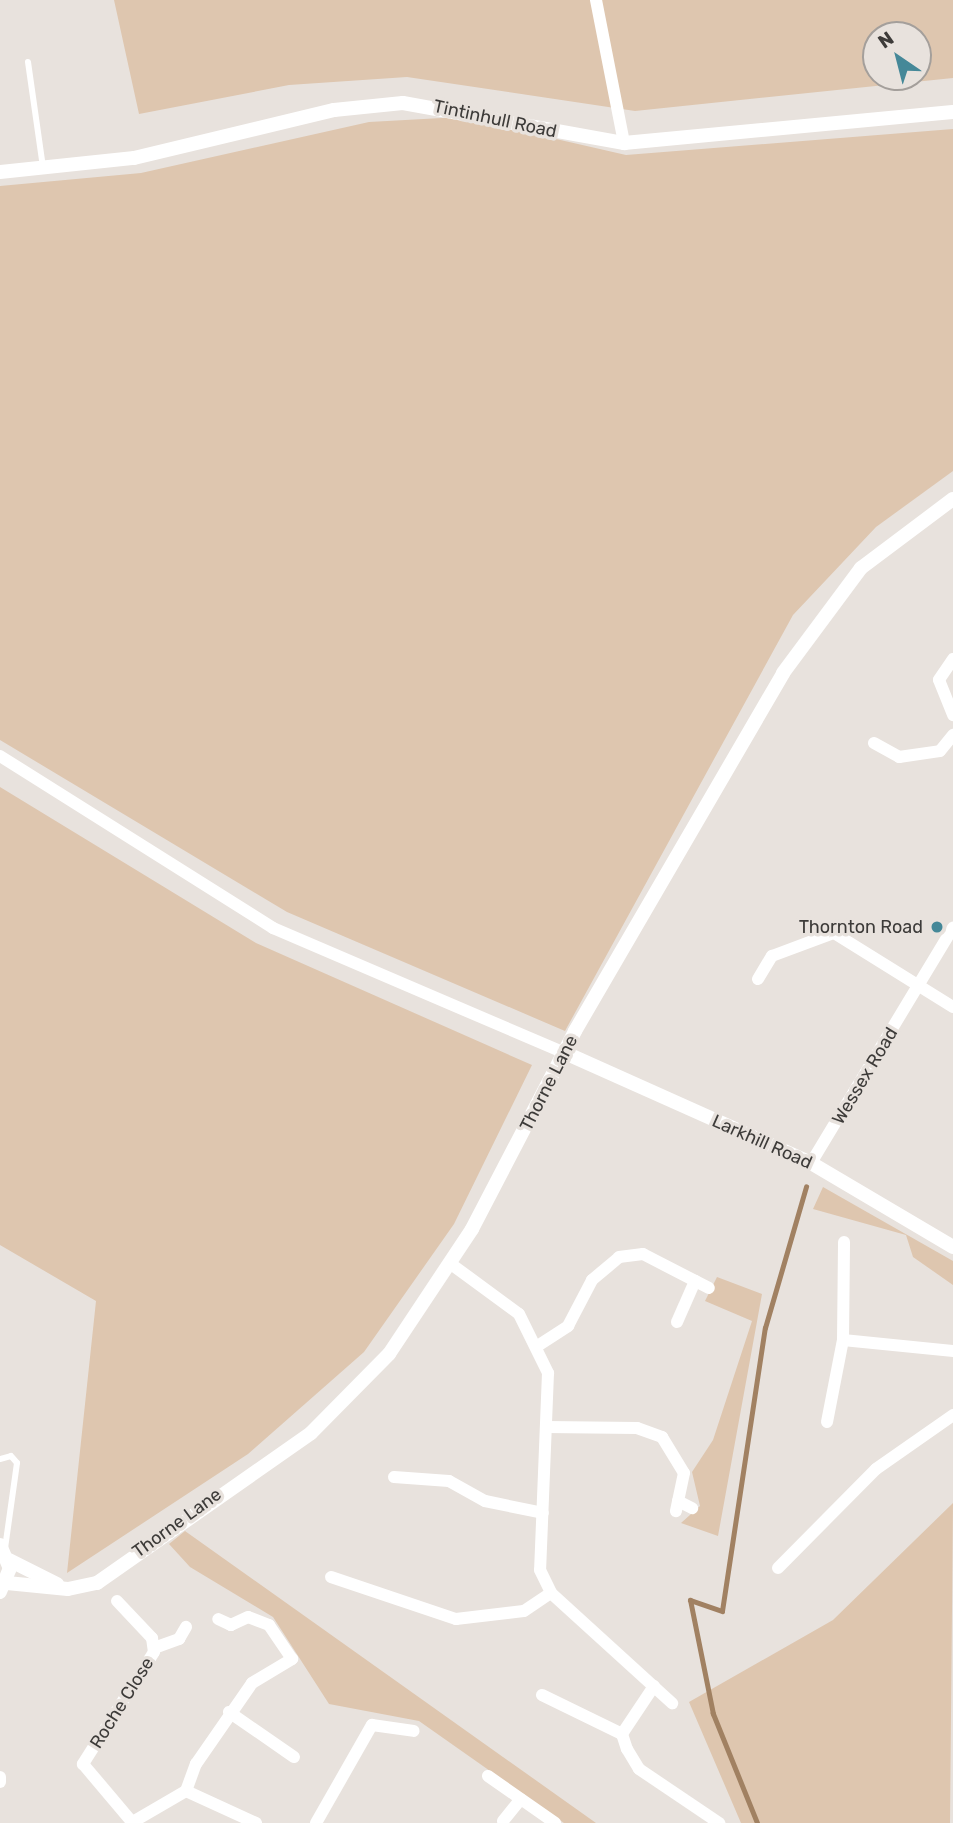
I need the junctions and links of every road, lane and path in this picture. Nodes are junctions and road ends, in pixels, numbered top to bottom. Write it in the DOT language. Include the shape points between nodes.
graph roads {
  1 [pos="596,0"];
  2 [pos="28,62"];
  3 [pos="953,112"];
  4 [pos="624,143"];
  5 [pos="43,169"];
  6 [pos="0,172"];
  7 [pos="953,499"];
  8 [pos="953,659"];
  9 [pos="953,715"];
  10 [pos="952,739"];
  11 [pos="874,743"];
  12 [pos="0,756"];
  13 [pos="953,928"];
  14 [pos="758,979"];
  15 [pos="918,988"];
  16 [pos="953,1007"];
  17 [pos="564,1052"];
  18 [pos="811,1163"];
  19 [pos="844,1242"];
  20 [pos="953,1247"];
  21 [pos="451,1264"];
  22 [pos="695,1281"];
  23 [pos="709,1288"];
  24 [pos="677,1322"];
  25 [pos="843,1340"];
  26 [pos="539,1345"];
  27 [pos="953,1350"];
  28 [pos="953,1415"];
  29 [pos="827,1422"];
  30 [pos="546,1427"];
  31 [pos="0,1459"];
  32 [pos="394,1477"];
  33 [pos="692,1508"];
  34 [pos="543,1513"];
  35 [pos="5,1551"];
  36 [pos="778,1568"];
  37 [pos="331,1577"];
  38 [pos="3,1588"];
  39 [pos="68,1589"];
  40 [pos="551,1593"];
  41 [pos="117,1601"];
  42 [pos="218,1619"];
  43 [pos="186,1628"];
  44 [pos="154,1648"];
  45 [pos="654,1686"];
  46 [pos="542,1695"];
  47 [pos="672,1703"];
  48 [pos="229,1712"];
  49 [pos="414,1731"];
  50 [pos="622,1734"];
  51 [pos="294,1757"];
  52 [pos="488,1776"];
  53 [pos="0,1777"];
  54 [pos="0,1782"];
  55 [pos="186,1791"];
  56 [pos="521,1799"];
  57 [pos="503,1821"];
  58 [pos="132,1823"];
  59 [pos="256,1823"];
  60 [pos="316,1823"];
  61 [pos="555,1823"];
  62 [pos="719,1823"];
  1 -- 4 [label="street"];
  2 -- 5 [label="lane"];
  3 -- 4 [label="street, Tintinhull Road"];
  4 -- 5 [label="street, Tintinhull Road" via="403,103 321,113 134,158"];
  5 -- 6 [label="street, Tintinhull Road"];
  7 -- 17 [label="street, Thorne Lane" via="861,568 823,612 725,766"];
  8 -- 9 [label="street" via="940,680"];
  10 -- 11 [label="street" via="940,751 899,757"];
  12 -- 17 [label="street" via="273,928"];
  13 -- 15 [label="street, Wessex Road"];
  14 -- 15 [label="street" via="772,956 834,933"];
  15 -- 16 [label="street"];
  15 -- 18 [label="street, Wessex Road"];
  17 -- 18 [label="street, Larkhill Road"];
  17 -- 21 [label="street, Thorne Lane"];
  18 -- 20 [label="street, Larkhill Road"];
  19 -- 25 [label="street"];
  21 -- 26 [label="street" via="519,1314"];
  21 -- 39 [label="street, Thorne Lane" via="414,1323 311,1433 97,1583"];
  22 -- 23 [label="street"];
  22 -- 24 [label="street"];
  22 -- 26 [label="street" via="643,1254 619,1257 592,1280 568,1326"];
  25 -- 27 [label="street"];
  25 -- 29 [label="street"];
  26 -- 30 [label="street" via="548,1373"];
  28 -- 36 [label="street" via="876,1469"];
  30 -- 33 [label="street" via="637,1428 662,1437 684,1473 677,1506"];
  30 -- 34 [label="street"];
  31 -- 35 [label="lane" via="11,1456 18,1463"];
  32 -- 34 [label="street" via="449,1481 485,1501"];
  34 -- 40 [label="street" via="540,1570"];
  35 -- 38 [label="street"];
  35 -- 39 [label="street"];
  37 -- 40 [label="street" via="456,1619 524,1611"];
  38 -- 39 [label="street, Thorne Lane"];
  40 -- 45 [label="street"];
  41 -- 44 [label="street, Roche Close"];
  42 -- 48 [label="street" via="231,1625 248,1617 269,1625 292,1659 252,1683"];
  43 -- 44 [label="street, Roche Close" via="178,1639"];
  44 -- 58 [label="street, Roche Close" via="83,1764"];
  45 -- 47 [label="street"];
  45 -- 50 [label="street"];
  46 -- 50 [label="street"];
  48 -- 51 [label="street"];
  48 -- 55 [label="street"];
  49 -- 60 [label="street" via="372,1724"];
  50 -- 62 [label="street" via="639,1769"];
  52 -- 56 [label="street"];
  53 -- 54 [label="street"];
  55 -- 58 [label="street"];
  55 -- 59 [label="street"];
  56 -- 57 [label="street"];
  56 -- 61 [label="street"];
}
